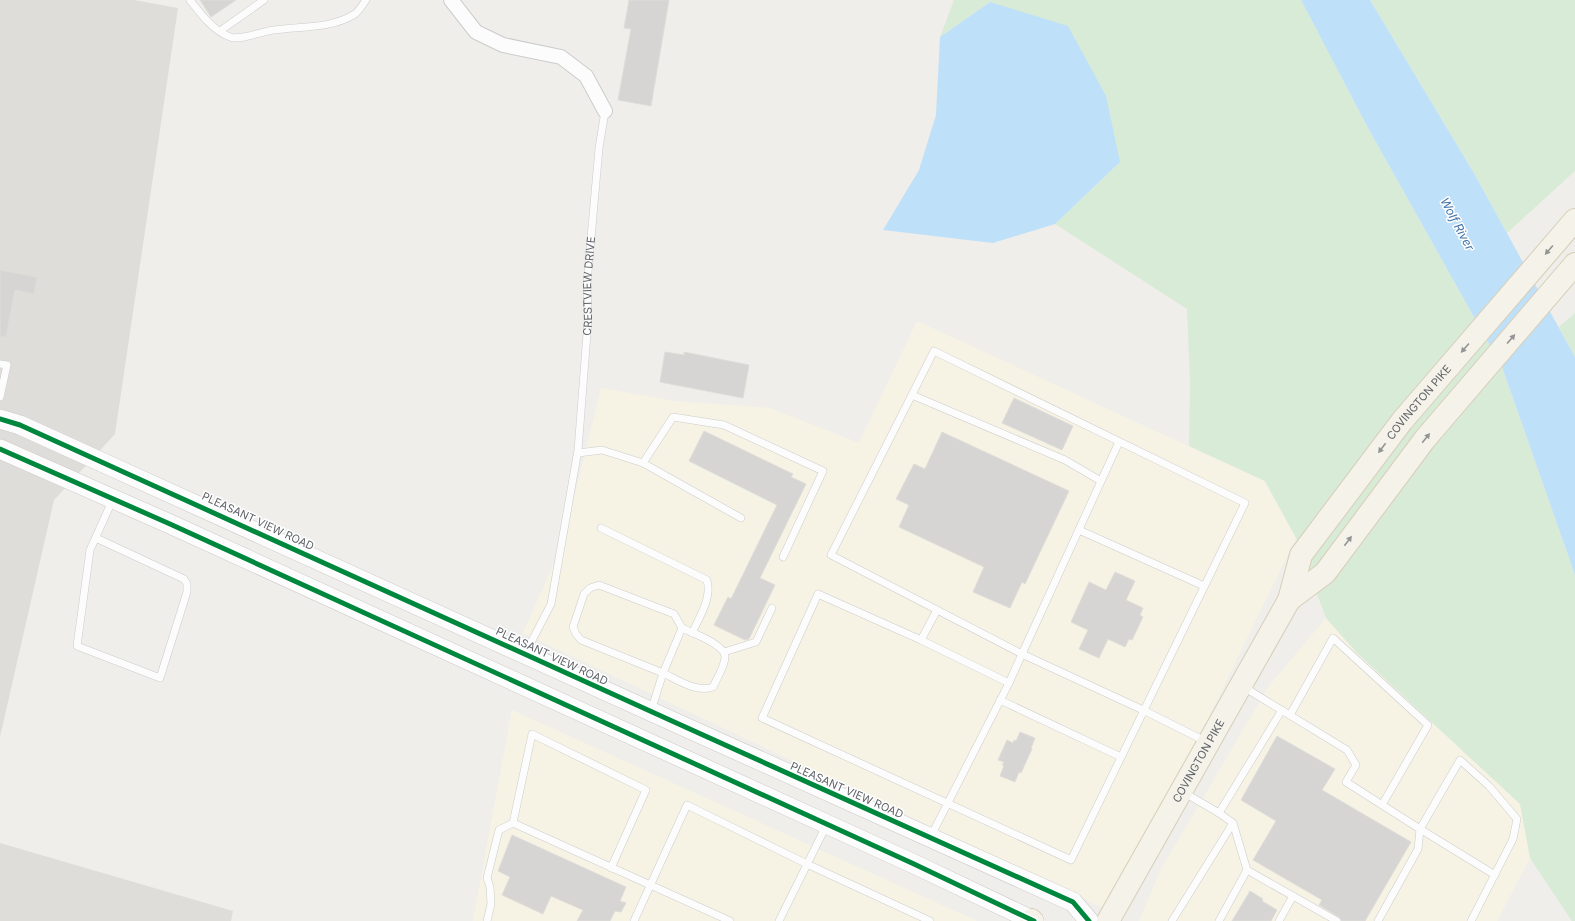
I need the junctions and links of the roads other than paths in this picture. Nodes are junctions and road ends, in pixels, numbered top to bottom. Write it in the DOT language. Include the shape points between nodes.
graph roads {
  1 [pos="190,0"];
  2 [pos="264,0"];
  3 [pos="366,0"];
  4 [pos="451,0"];
  5 [pos="220,31"];
  6 [pos="604,111"];
  7 [pos="1575,220"];
  8 [pos="1575,264"];
  9 [pos="0,364"];
  10 [pos="912,394"];
  11 [pos="0,397"];
  12 [pos="0,419"];
  13 [pos="1119,442"];
  14 [pos="0,449"];
  15 [pos="578,453"];
  16 [pos="643,463"];
  17 [pos="1101,481"];
  18 [pos="113,498"];
  19 [pos="741,518"];
  20 [pos="601,528"];
  21 [pos="1079,530"];
  22 [pos="96,538"];
  23 [pos="783,557"];
  24 [pos="1204,586"];
  25 [pos="391,593"];
  26 [pos="1289,600"];
  27 [pos="772,608"];
  28 [pos="937,610"];
  29 [pos="377,619"];
  30 [pos="682,628"];
  31 [pos="692,633"];
  32 [pos="921,640"];
  33 [pos="724,652"];
  34 [pos="525,654"];
  35 [pos="1022,654"];
  36 [pos="663,673"];
  37 [pos="1009,683"];
  38 [pos="1241,685"];
  39 [pos="1000,700"];
  40 [pos="1143,710"];
  41 [pos="1282,710"];
  42 [pos="650,712"];
  43 [pos="1290,715"];
  44 [pos="1209,743"];
  45 [pos="1121,757"];
  46 [pos="1181,792"];
  47 [pos="948,803"];
  48 [pos="1382,805"];
  49 [pos="1219,813"];
  50 [pos="1233,823"];
  51 [pos="513,824"];
  52 [pos="828,824"];
  53 [pos="1420,829"];
  54 [pos="930,838"];
  55 [pos="808,864"];
  56 [pos="914,864"];
  57 [pos="611,868"];
  58 [pos="1247,870"];
  59 [pos="1495,876"];
  60 [pos="650,886"];
  61 [pos="1293,896"];
  62 [pos="1033,920"];
  63 [pos="487,921"];
  64 [pos="634,921"];
  65 [pos="730,921"];
  66 [pos="780,921"];
  67 [pos="930,921"];
  68 [pos="1089,921"];
  69 [pos="1108,921"];
  70 [pos="1172,921"];
  71 [pos="1219,921"];
  72 [pos="1279,921"];
  73 [pos="1337,921"];
  74 [pos="1378,921"];
  75 [pos="1471,921"];
  1 -- 5 [label="lane" via="204,18"];
  2 -- 5 [label="lane"];
  3 -- 5 [label="lane" via="356,14 337,22 274,30 239,38 230,38"];
  4 -- 6 [label="street, CRESTVIEW DRIVE" via="476,32 503,45 561,57 586,76"];
  6 -- 15 [label="lane, CRESTVIEW DRIVE" via="587,283 588,321"];
  7 -- 26 [label="main road, COVINGTON PIKE, one-way" via="1402,421 1301,555"];
  26 -- 8 [label="main road, COVINGTON PIKE, one-way" via="1325,573 1425,439"];
  9 -- 11 [label="lane" via="7,365"];
  10 -- 13 [label="lane" via="934,351"];
  10 -- 17 [label="lane" via="1065,460"];
  10 -- 28 [label="lane" via="831,555"];
  12 -- 25 [label="main road, PLEASANT VIEW ROAD" via="20,425"];
  13 -- 17 [label="lane"];
  13 -- 24 [label="lane" via="1245,503"];
  14 -- 18 [label="main road"];
  15 -- 16 [label="lane" via="602,450"];
  15 -- 34 [label="lane, CRESTVIEW DRIVE" via="551,604"];
  16 -- 19 [label="lane"];
  16 -- 23 [label="lane" via="673,417 724,425 823,471"];
  17 -- 21 [label="lane"];
  18 -- 22 [label="lane"];
  18 -- 29 [label="main road"];
  20 -- 31 [label="lane" via="707,580 708,596"];
  21 -- 24 [label="lane"];
  21 -- 35 [label="lane"];
  22 -- 22 [label="lane" via="90,550 77,646 160,678 188,584 184,579"];
  24 -- 40 [label="lane"];
  25 -- 29 [label="main road"];
  25 -- 34 [label="main road, PLEASANT VIEW ROAD"];
  26 -- 38 [label="main road, COVINGTON PIKE"];
  27 -- 33 [label="lane" via="756,642"];
  28 -- 32 [label="lane"];
  28 -- 35 [label="lane"];
  29 -- 52 [label="main road"];
  30 -- 31 [label="lane"];
  30 -- 36 [label="lane"];
  30 -- 36 [label="lane" via="674,614 599,585 590,588 584,594 573,627 581,640"];
  31 -- 33 [label="lane" via="720,646"];
  32 -- 37 [label="lane"];
  32 -- 47 [label="lane" via="818,594 762,718"];
  33 -- 36 [label="lane" via="725,659 713,686 706,689 699,689"];
  34 -- 42 [label="main road, PLEASANT VIEW ROAD"];
  35 -- 37 [label="lane"];
  35 -- 40 [label="lane"];
  36 -- 42 [label="lane"];
  37 -- 39 [label="lane"];
  38 -- 41 [label="lane"];
  38 -- 44 [label="main road, COVINGTON PIKE"];
  39 -- 45 [label="lane"];
  39 -- 47 [label="lane"];
  40 -- 44 [label="lane"];
  40 -- 45 [label="lane"];
  41 -- 43 [label="lane"];
  41 -- 49 [label="lane"];
  42 -- 54 [label="main road, PLEASANT VIEW ROAD"];
  43 -- 48 [label="lane" via="1347,750 1356,765 1346,782"];
  43 -- 48 [label="lane" via="1333,638 1428,725"];
  44 -- 46 [label="main road, COVINGTON PIKE"];
  45 -- 47 [label="lane" via="1071,860"];
  46 -- 49 [label="lane"];
  46 -- 69 [label="main road, COVINGTON PIKE"];
  47 -- 54 [label="lane"];
  48 -- 53 [label="lane"];
  49 -- 50 [label="lane"];
  50 -- 58 [label="lane"];
  50 -- 70 [label="lane"];
  51 -- 57 [label="lane"];
  51 -- 57 [label="lane" via="532,734 646,790"];
  51 -- 63 [label="lane" via="499,830 487,878 490,887"];
  52 -- 55 [label="lane"];
  52 -- 56 [label="main road"];
  53 -- 59 [label="lane"];
  53 -- 59 [label="lane" via="1460,760 1489,786 1517,819 1513,839"];
  53 -- 74 [label="lane" via="1418,849"];
  54 -- 56 [label="main road"];
  54 -- 68 [label="main road, PLEASANT VIEW ROAD" via="1073,902"];
  55 -- 60 [label="lane" via="687,805"];
  55 -- 66 [label="lane"];
  55 -- 67 [label="lane"];
  56 -- 62 [label="main road"];
  57 -- 60 [label="lane"];
  58 -- 61 [label="lane"];
  58 -- 71 [label="lane"];
  59 -- 75 [label="lane"];
  60 -- 64 [label="lane"];
  60 -- 65 [label="lane"];
  61 -- 72 [label="lane"];
  61 -- 73 [label="lane"];
}
